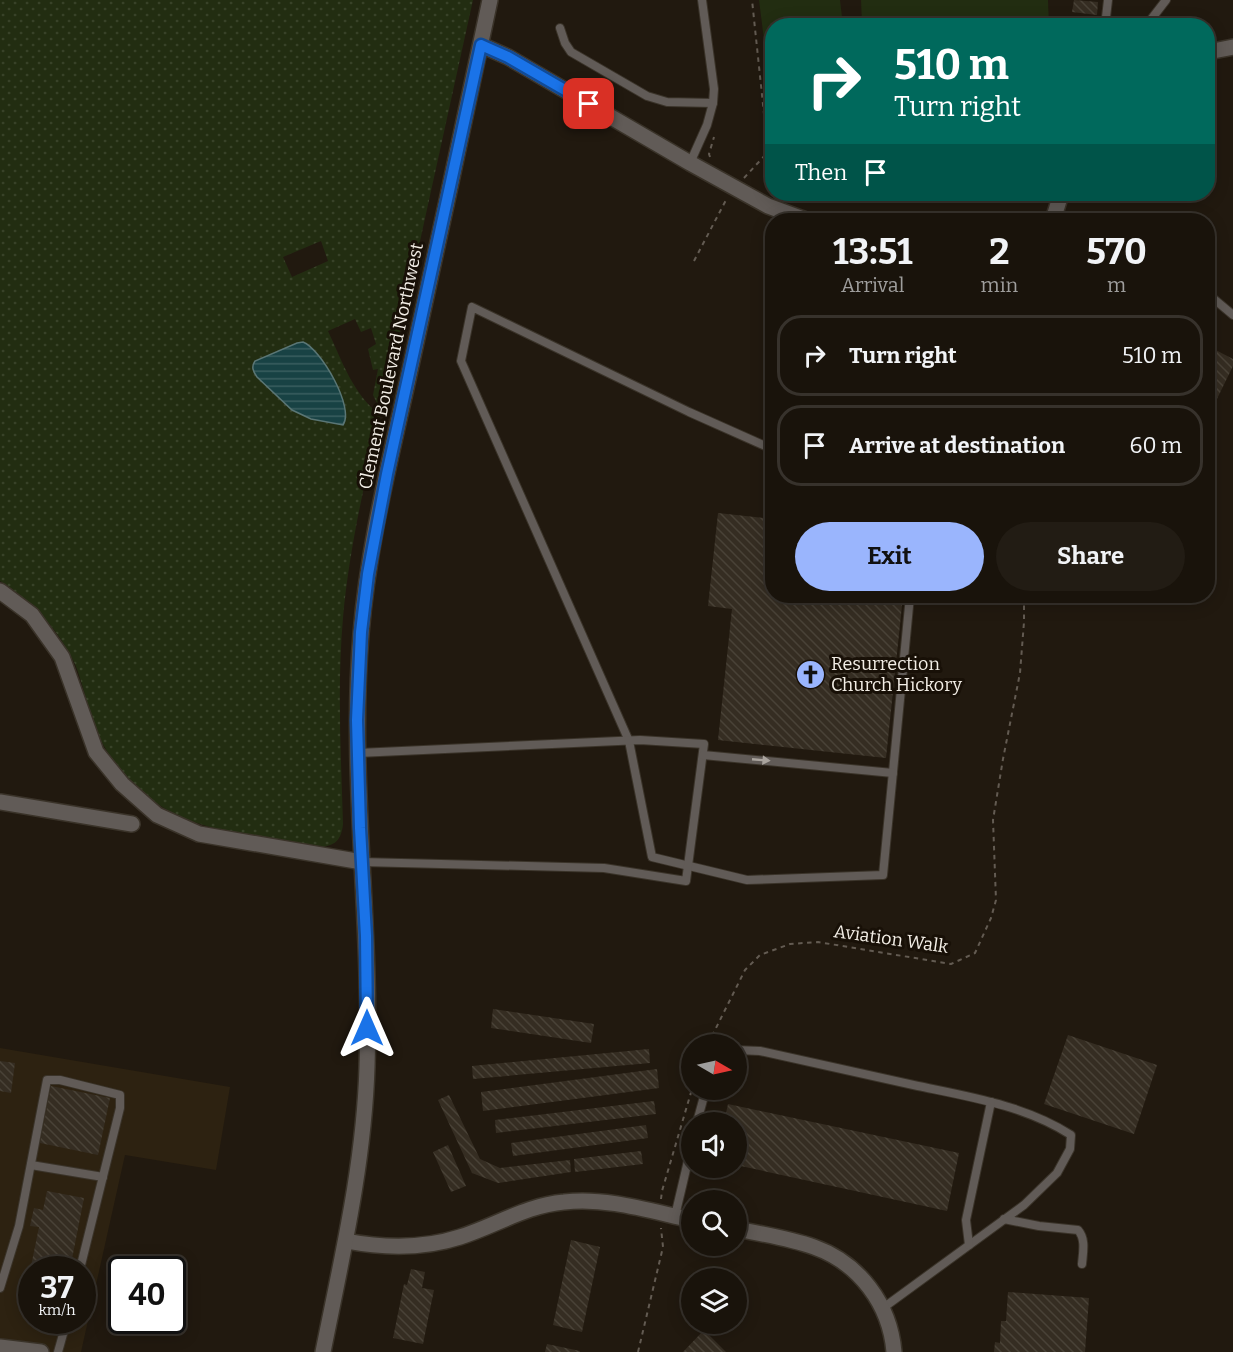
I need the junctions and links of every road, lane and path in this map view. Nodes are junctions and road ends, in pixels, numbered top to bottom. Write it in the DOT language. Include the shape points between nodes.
graph roads {
  1 [pos="490,0"];
  2 [pos="702,0"];
  3 [pos="752,0"];
  4 [pos="1108,0"];
  5 [pos="1166,0"];
  6 [pos="1106,18"];
  7 [pos="1152,18"];
  8 [pos="560,28"];
  9 [pos="481,45"];
  10 [pos="1233,46"];
  11 [pos="1215,50"];
  12 [pos="713,103"];
  13 [pos="765,124"];
  14 [pos="715,135"];
  15 [pos="765,155"];
  16 [pos="711,161"];
  17 [pos="690,163"];
  18 [pos="737,175"];
  19 [pos="727,197"];
  20 [pos="787,213"];
  21 [pos="693,261"];
  22 [pos="1215,300"];
  23 [pos="1233,315"];
  24 [pos="765,446"];
  25 [pos="0,591"];
  26 [pos="909,603"];
  27 [pos="1024,603"];
  28 [pos="629,741"];
  29 [pos="358,753"];
  30 [pos="703,755"];
  31 [pos="893,773"];
  32 [pos="0,802"];
  33 [pos="132,824"];
  34 [pos="362,862"];
  35 [pos="688,866"];
  36 [pos="713,1034"];
  37 [pos="747,1051"];
  38 [pos="991,1102"];
  39 [pos="31,1165"];
  40 [pos="103,1177"];
  41 [pos="684,1178"];
  42 [pos="675,1216"];
  43 [pos="681,1217"];
  44 [pos="1005,1219"];
  45 [pos="747,1231"];
  46 [pos="346,1241"];
  47 [pos="969,1245"];
  48 [pos="83,1256"];
  49 [pos="1082,1264"];
  50 [pos="0,1288"];
  51 [pos="883,1308"];
  52 [pos="63,1334"];
  53 [pos="0,1347"];
  54 [pos="42,1352"];
  55 [pos="58,1352"];
  56 [pos="323,1352"];
  57 [pos="894,1352"];
  1 -- 9 [label="street, Clement Boulevard Northwest"];
  2 -- 12 [label="lane"];
  3 -- 13 [label="path"];
  4 -- 6 [label="lane"];
  5 -- 7 [label="lane"];
  8 -- 12 [label="lane" via="571,52 646,96 667,102"];
  9 -- 17 [label="street"];
  9 -- 29 [label="street, Clement Boulevard Northwest" via="368,574 358,679"];
  10 -- 11 [label="street"];
  12 -- 17 [label="lane"];
  14 -- 16 [label="path" via="709,154"];
  15 -- 18 [label="path" via="743,179"];
  17 -- 20 [label="street"];
  19 -- 21 [label="path"];
  22 -- 23 [label="lane"];
  24 -- 28 [label="lane" via="472,307 461,361"];
  25 -- 34 [label="street" via="32,615 62,657 96,752 122,784 157,815 199,834"];
  26 -- 31 [label="lane"];
  27 -- 36 [label="path, Aviation Walk" via="1020,673 993,820 996,900 975,953 951,964 818,942 790,944 760,955 745,969"];
  28 -- 29 [label="lane"];
  28 -- 30 [label="lane" via="704,744"];
  28 -- 35 [label="lane" via="652,857"];
  29 -- 34 [label="street, Clement Boulevard Northwest"];
  30 -- 31 [label="lane, one-way"];
  30 -- 35 [label="lane"];
  31 -- 35 [label="lane" via="883,875 747,880"];
  32 -- 33 [label="street"];
  34 -- 35 [label="lane" via="604,868 686,881"];
  34 -- 46 [label="street, Clement Boulevard Northwest" via="367,1065 360,1156"];
  37 -- 38 [label="lane"];
  38 -- 44 [label="lane" via="1055,1125 1071,1135 1070,1149 1057,1173"];
  38 -- 47 [label="lane" via="966,1220"];
  39 -- 40 [label="lane"];
  39 -- 40 [label="lane" via="47,1080 60,1080 120,1095"];
  39 -- 50 [label="lane" via="19,1226"];
  40 -- 48 [label="lane"];
  41 -- 42 [label="lane"];
  42 -- 43 [label="street"];
  42 -- 46 [label="street" via="588,1200 540,1206 459,1238 413,1246"];
  44 -- 47 [label="lane"];
  44 -- 49 [label="lane" via="1078,1230 1083,1241"];
  45 -- 51 [label="street" via="826,1252 862,1278"];
  46 -- 56 [label="street, Clement Boulevard Northwest"];
  47 -- 51 [label="lane"];
  51 -- 57 [label="street"];
  52 -- 55 [label="lane"];
  53 -- 54 [label="street"];
}
